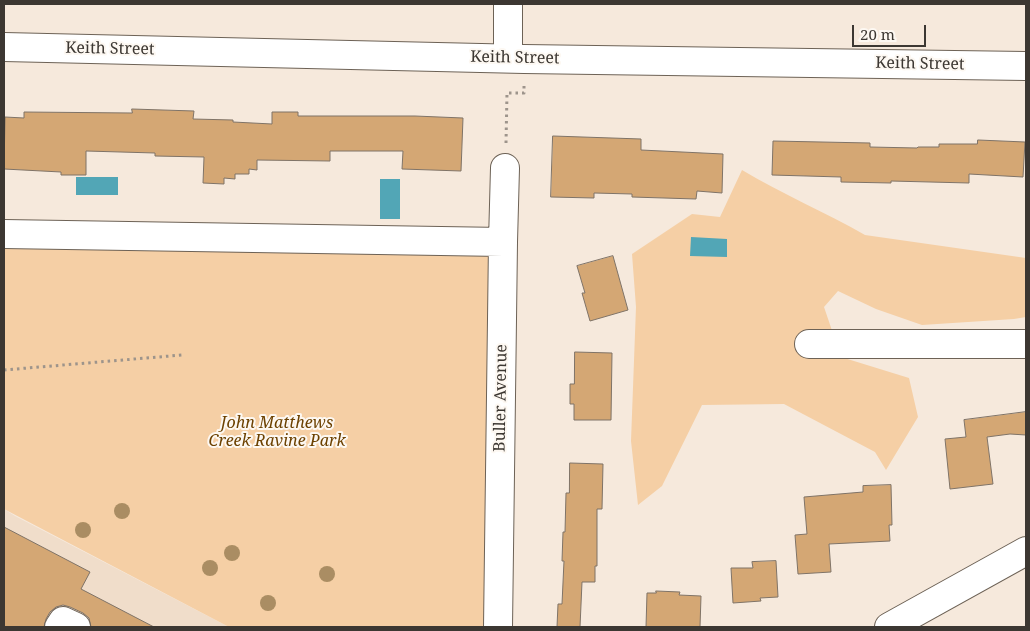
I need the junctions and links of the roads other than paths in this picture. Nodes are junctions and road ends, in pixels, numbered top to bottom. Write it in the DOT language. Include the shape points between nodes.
graph roads {
  1 [pos="508,4"];
  2 [pos="4,47"];
  3 [pos="508,58"];
  4 [pos="1026,66"];
  5 [pos="505,168"];
  6 [pos="4,234"];
  7 [pos="503,242"];
  8 [pos="810,344"];
  9 [pos="1026,344"];
  10 [pos="1026,551"];
  11 [pos="59,627"];
  12 [pos="76,627"];
  13 [pos="498,627"];
  14 [pos="889,627"];
  1 -- 3 [label="street"];
  2 -- 3 [label="street, Keith Street"];
  3 -- 4 [label="street, Keith Street"];
  5 -- 7 [label="street, Buller Avenue"];
  6 -- 7 [label="street"];
  7 -- 13 [label="street, Buller Avenue"];
  8 -- 9 [label="street"];
  10 -- 14 [label="street"];
  11 -- 12 [label="street" via="63,621"];
}
